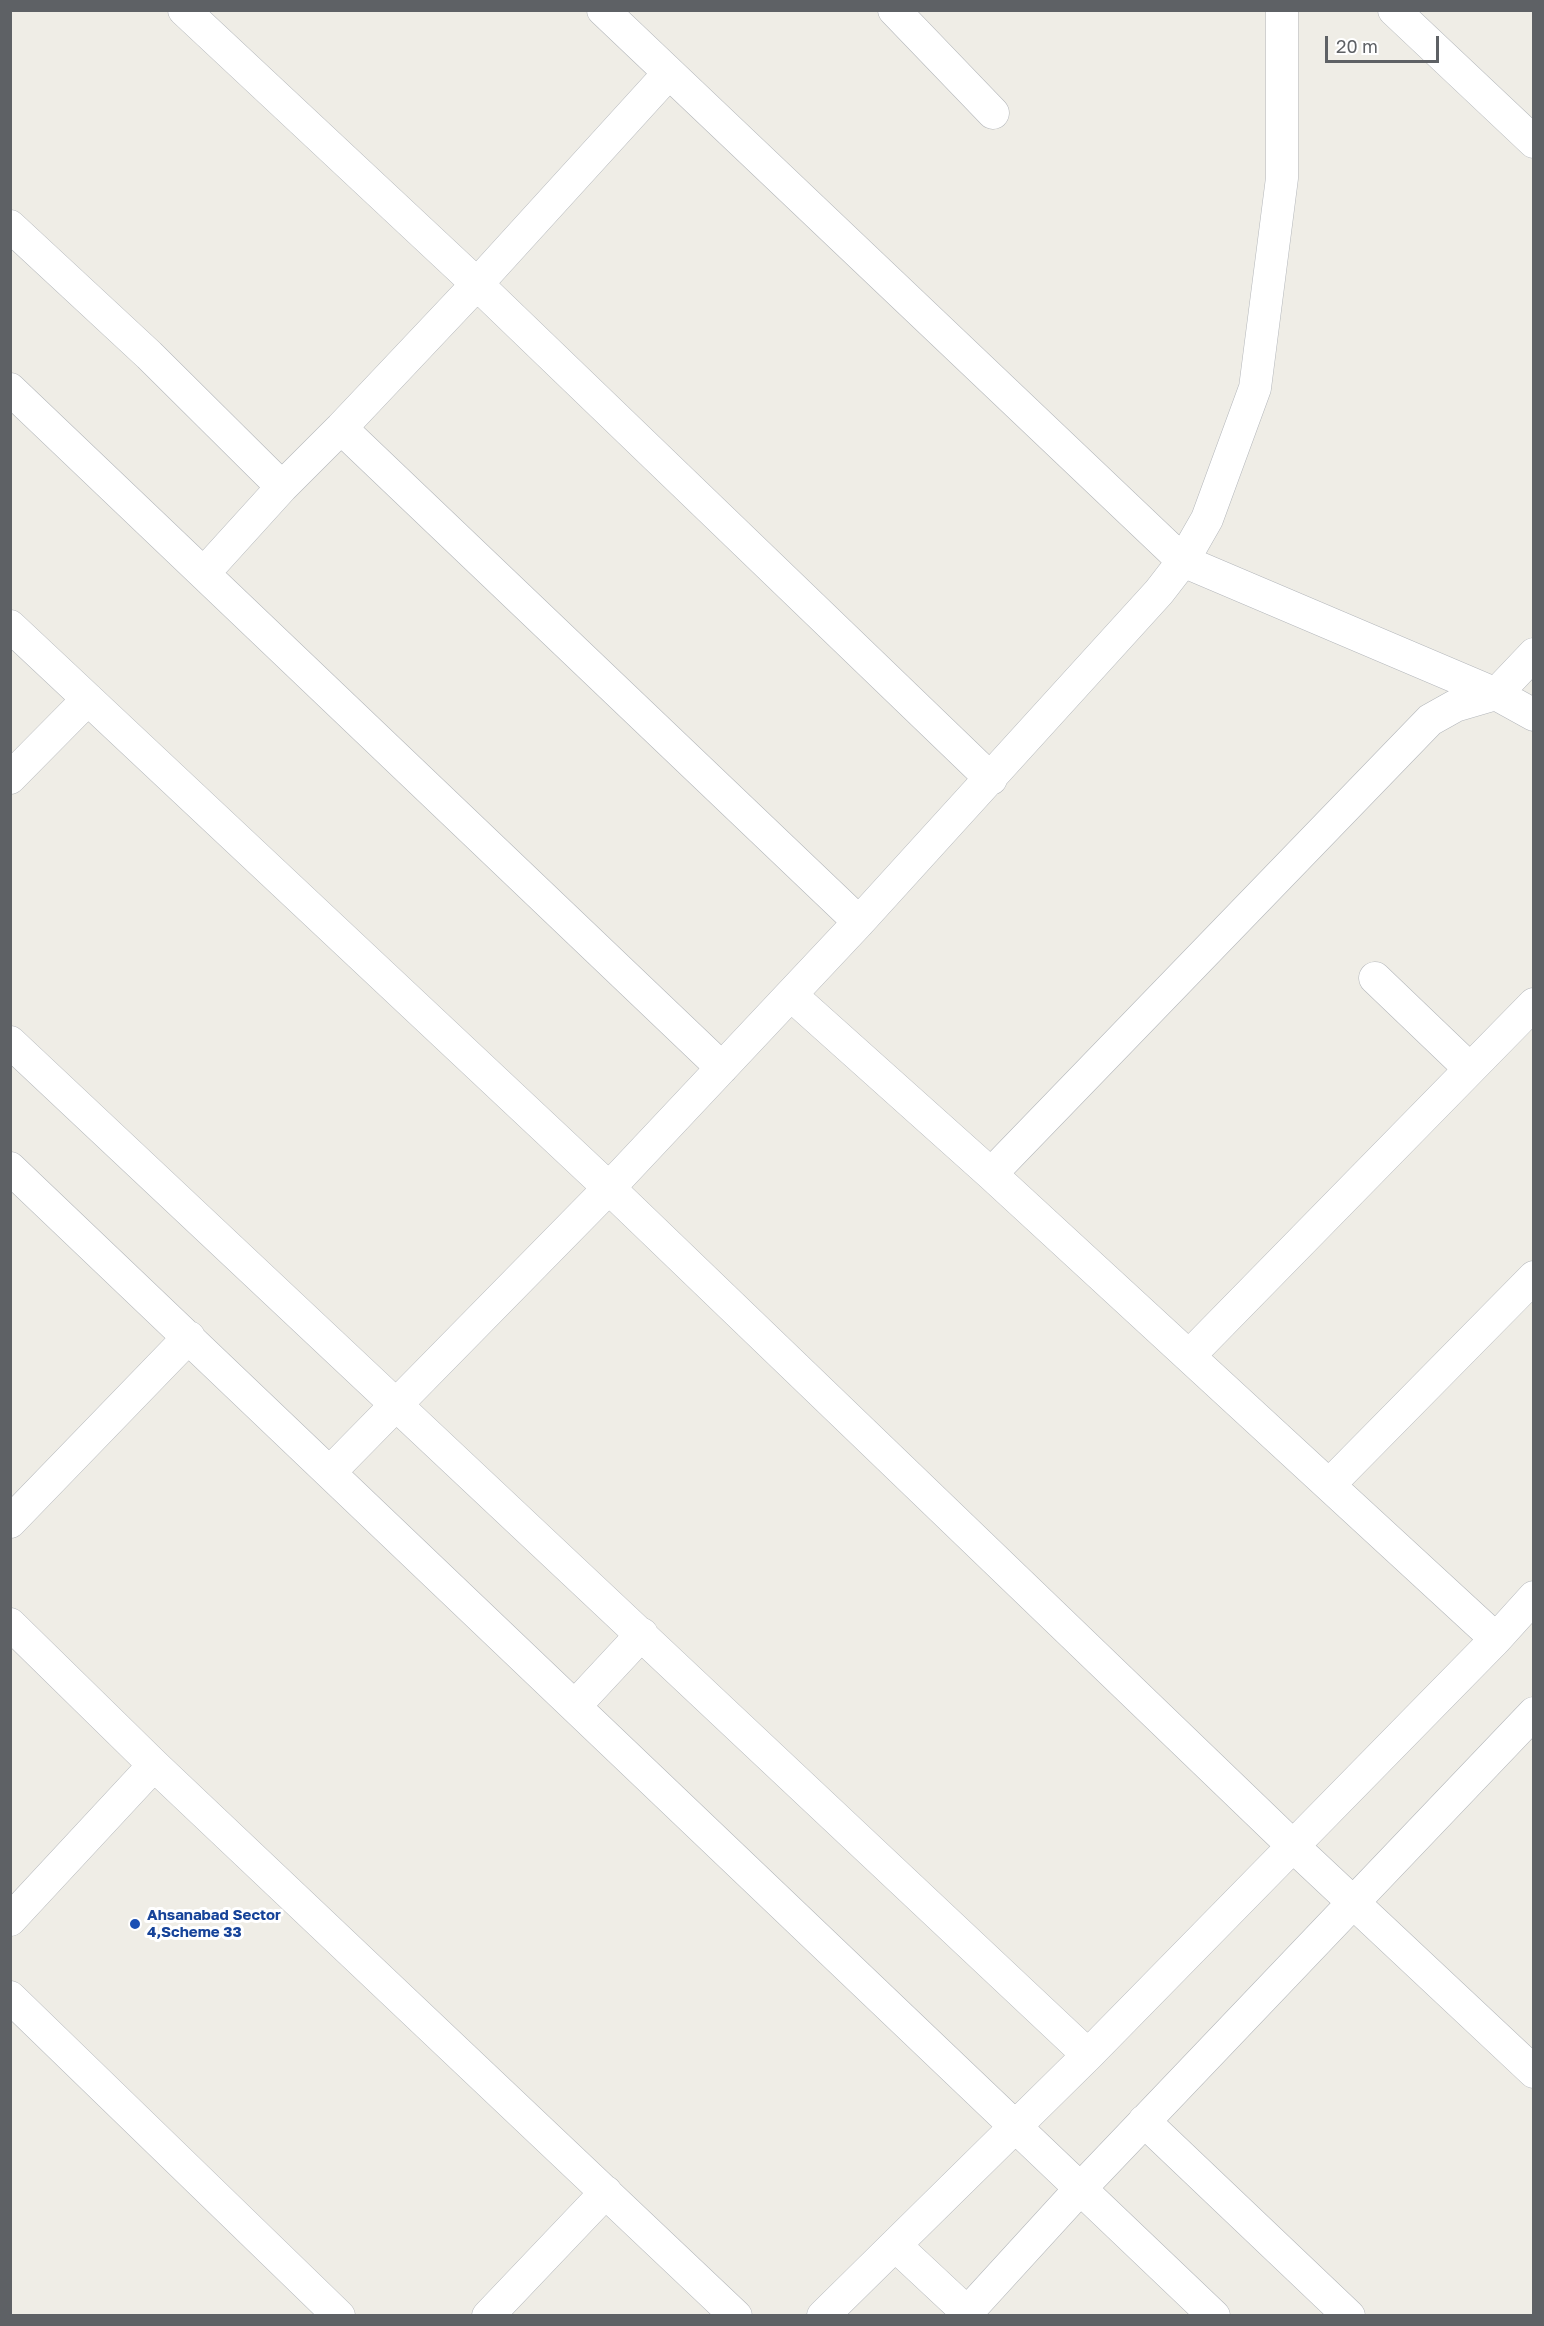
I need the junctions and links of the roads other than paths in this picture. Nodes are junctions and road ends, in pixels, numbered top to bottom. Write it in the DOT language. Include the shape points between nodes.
graph roads {
  1 [pos="184,10"];
  2 [pos="603,10"];
  3 [pos="894,10"];
  4 [pos="1282,10"];
  5 [pos="1394,10"];
  6 [pos="669,73"];
  7 [pos="993,113"];
  8 [pos="1533,142"];
  9 [pos="10,226"];
  10 [pos="477,284"];
  11 [pos="10,389"];
  12 [pos="341,428"];
  13 [pos="282,487"];
  14 [pos="1183,561"];
  15 [pos="204,573"];
  16 [pos="10,626"];
  17 [pos="1533,654"];
  18 [pos="1496,694"];
  19 [pos="88,699"];
  20 [pos="1533,715"];
  21 [pos="10,778"];
  22 [pos="991,779"];
  23 [pos="859,922"];
  24 [pos="1375,978"];
  25 [pos="791,995"];
  26 [pos="1533,1004"];
  27 [pos="10,1042"];
  28 [pos="722,1068"];
  29 [pos="1470,1068"];
  30 [pos="10,1168"];
  31 [pos="991,1174"];
  32 [pos="609,1188"];
  33 [pos="1533,1277"];
  34 [pos="189,1337"];
  35 [pos="1189,1356"];
  36 [pos="397,1404"];
  37 [pos="331,1471"];
  38 [pos="1329,1485"];
  39 [pos="10,1522"];
  40 [pos="1533,1597"];
  41 [pos="10,1624"];
  42 [pos="642,1635"];
  43 [pos="1496,1639"];
  44 [pos="575,1706"];
  45 [pos="1533,1713"];
  46 [pos="154,1765"];
  47 [pos="1294,1847"];
  48 [pos="1353,1902"];
  49 [pos="10,1920"];
  50 [pos="10,1997"];
  51 [pos="1088,2055"];
  52 [pos="1533,2072"];
  53 [pos="1144,2121"];
  54 [pos="1015,2127"];
  55 [pos="1080,2189"];
  56 [pos="606,2192"];
  57 [pos="895,2245"];
  58 [pos="967,2314"];
  59 [pos="339,2316"];
  60 [pos="488,2316"];
  61 [pos="736,2316"];
  62 [pos="823,2316"];
  63 [pos="1214,2316"];
  64 [pos="1349,2316"];
  1 -- 10 [label="street"];
  2 -- 6 [label="street"];
  3 -- 7 [label="street"];
  4 -- 14 [label="street" via="1282,178 1255,388 1207,519"];
  5 -- 8 [label="street"];
  6 -- 10 [label="street"];
  6 -- 14 [label="street"];
  9 -- 13 [label="street" via="149,355"];
  10 -- 12 [label="street"];
  10 -- 22 [label="street"];
  11 -- 15 [label="street"];
  12 -- 13 [label="street"];
  12 -- 23 [label="street"];
  13 -- 15 [label="street"];
  14 -- 18 [label="street"];
  14 -- 22 [label="street"];
  15 -- 28 [label="street"];
  16 -- 19 [label="street"];
  17 -- 18 [label="street"];
  18 -- 20 [label="street"];
  18 -- 31 [label="street" via="1455,706 1430,720"];
  19 -- 21 [label="street"];
  19 -- 32 [label="street"];
  22 -- 23 [label="street"];
  23 -- 25 [label="street"];
  24 -- 29 [label="street"];
  25 -- 28 [label="street"];
  25 -- 31 [label="street"];
  26 -- 29 [label="street"];
  27 -- 36 [label="street"];
  28 -- 32 [label="street"];
  29 -- 35 [label="street"];
  30 -- 34 [label="street"];
  31 -- 35 [label="street"];
  32 -- 36 [label="street"];
  32 -- 47 [label="street"];
  33 -- 38 [label="street"];
  34 -- 37 [label="street"];
  34 -- 39 [label="street"];
  35 -- 38 [label="street"];
  36 -- 37 [label="street"];
  36 -- 42 [label="street"];
  37 -- 44 [label="street"];
  38 -- 43 [label="street"];
  40 -- 43 [label="street"];
  41 -- 46 [label="street"];
  42 -- 44 [label="street"];
  42 -- 51 [label="street"];
  43 -- 47 [label="street"];
  44 -- 54 [label="street"];
  45 -- 48 [label="street"];
  46 -- 49 [label="street"];
  46 -- 56 [label="street"];
  47 -- 48 [label="street"];
  47 -- 51 [label="street"];
  48 -- 52 [label="street"];
  48 -- 53 [label="street"];
  50 -- 59 [label="street"];
  51 -- 54 [label="street"];
  53 -- 55 [label="street"];
  53 -- 64 [label="street"];
  54 -- 55 [label="street"];
  54 -- 57 [label="street"];
  55 -- 58 [label="street"];
  55 -- 63 [label="street"];
  56 -- 60 [label="street"];
  56 -- 61 [label="street"];
  57 -- 58 [label="street"];
  57 -- 62 [label="street"];
}
